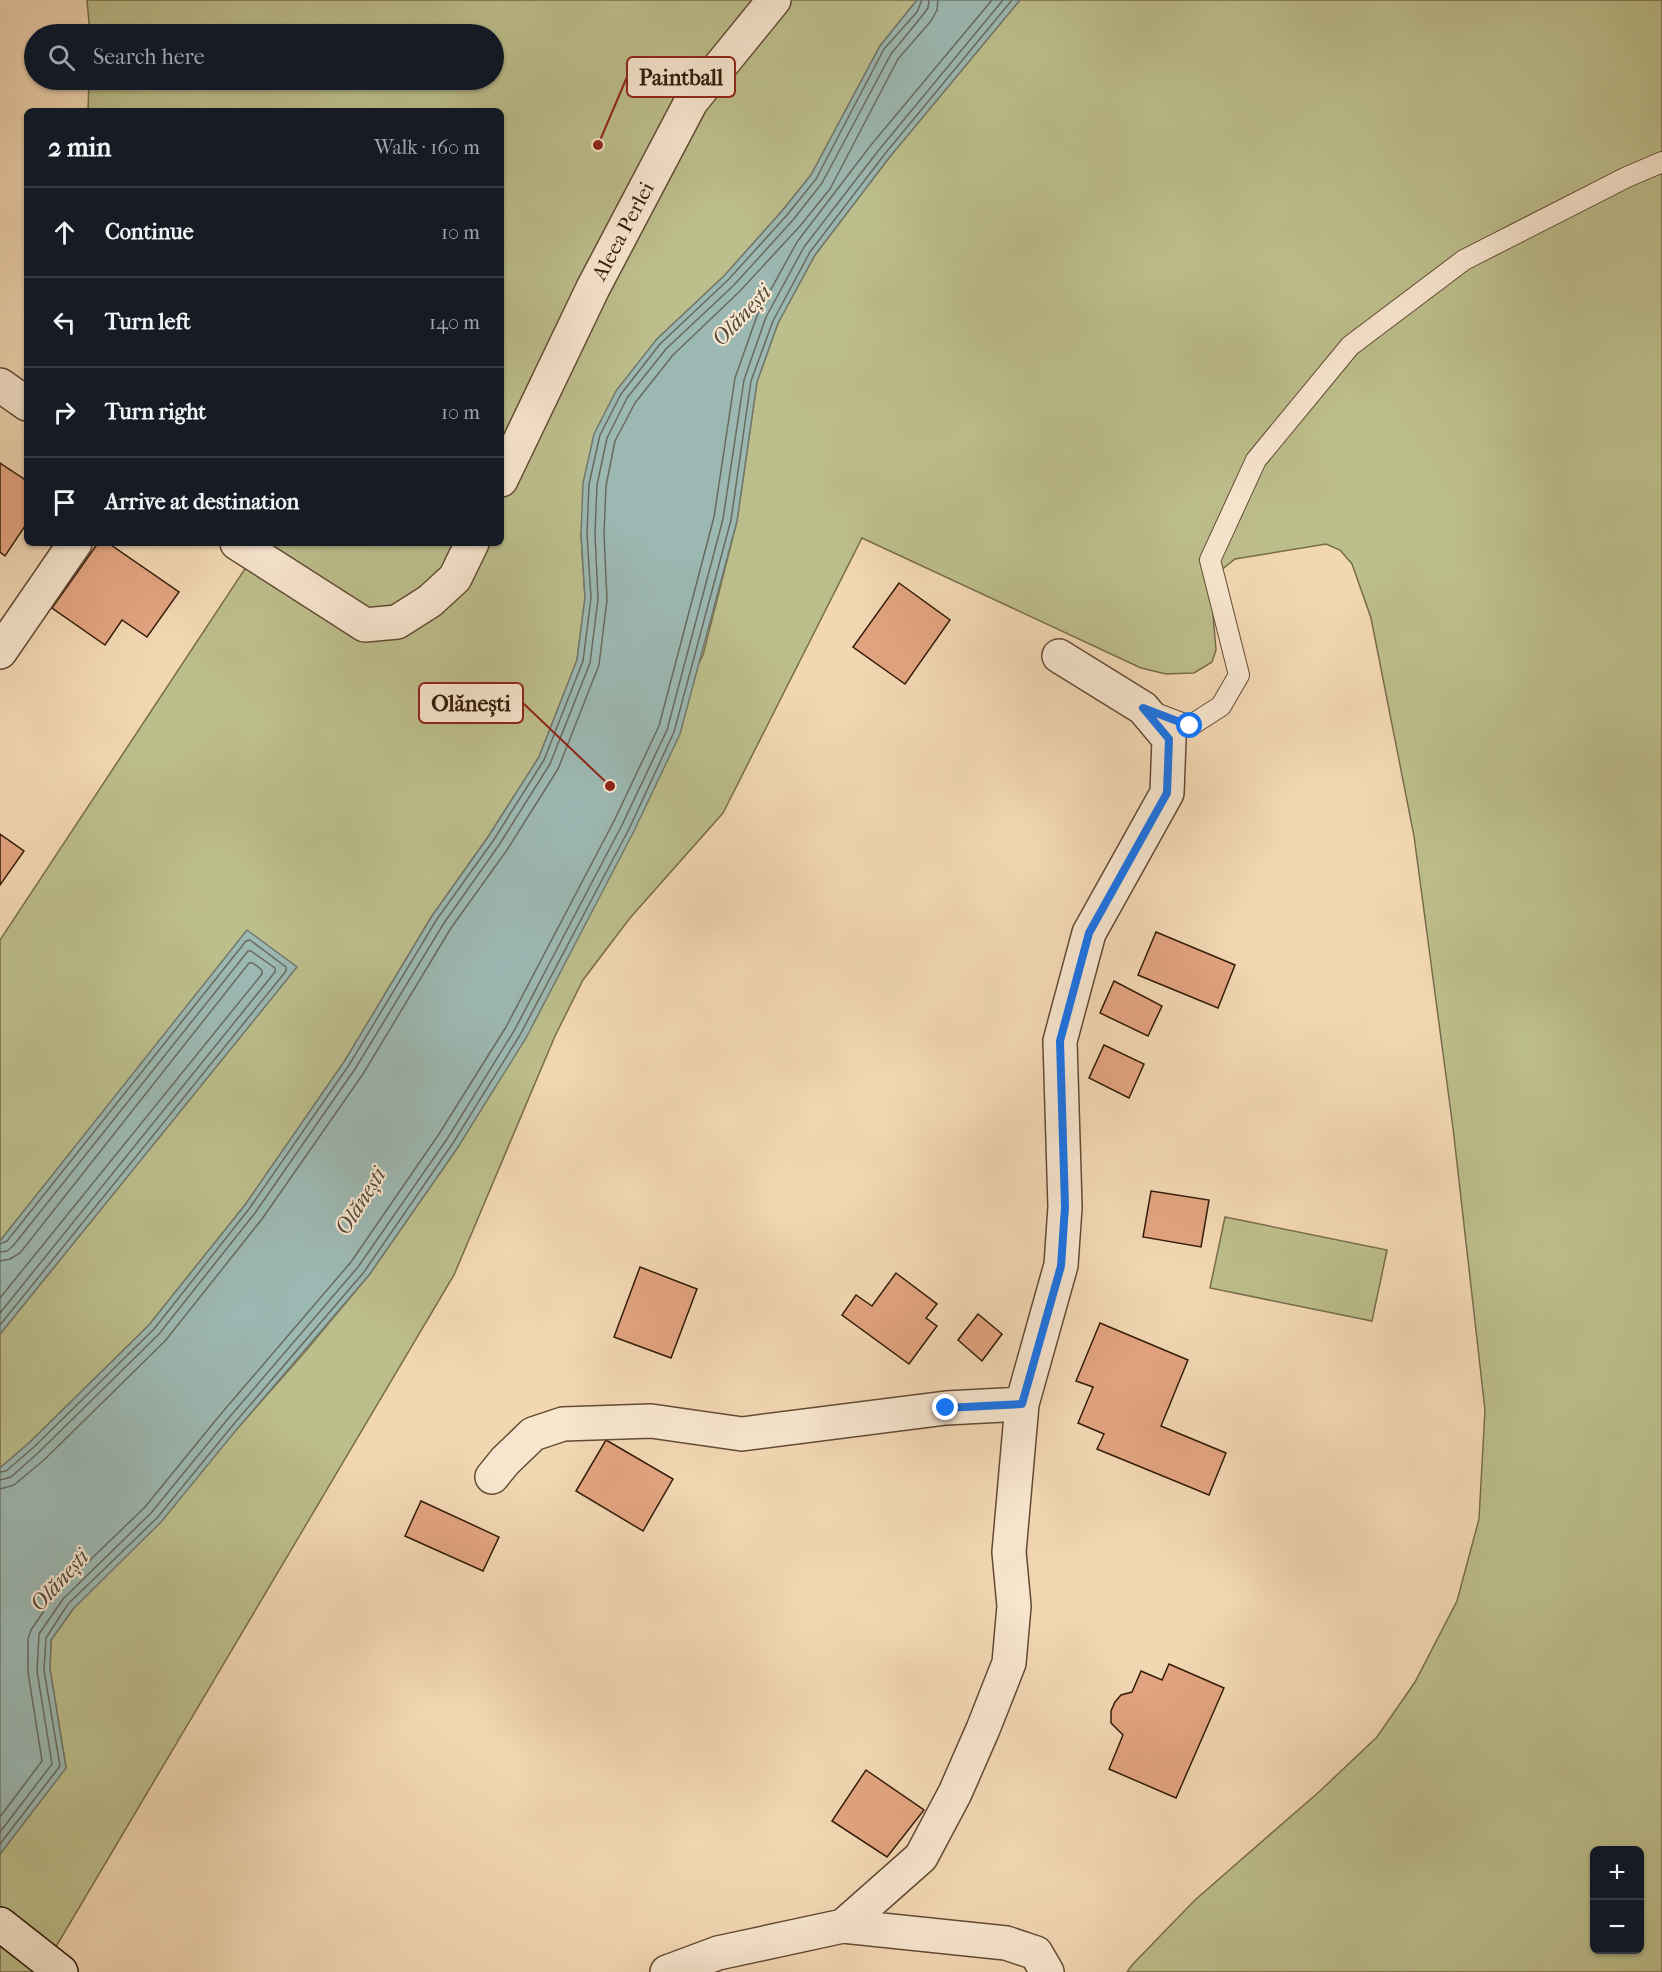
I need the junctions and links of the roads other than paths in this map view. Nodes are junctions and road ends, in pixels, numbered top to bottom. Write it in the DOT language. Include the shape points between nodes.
graph roads {
  1 [pos="774,0"];
  2 [pos="1662,162"];
  3 [pos="0,385"];
  4 [pos="24,402"];
  5 [pos="504,474"];
  6 [pos="73,546"];
  7 [pos="242,546"];
  8 [pos="471,546"];
  9 [pos="0,652"];
  10 [pos="1059,656"];
  11 [pos="1143,708"];
  12 [pos="1022,1404"];
  13 [pos="492,1477"];
  14 [pos="0,1924"];
  15 [pos="843,1926"];
  16 [pos="61,1972"];
  17 [pos="667,1972"];
  18 [pos="1047,1972"];
  1 -- 5 [label="street, Aleea Perlei" via="691,102 593,288"];
  2 -- 11 [label="lane" via="1464,260 1350,346 1256,460 1210,560 1239,675 1221,706 1190,726"];
  3 -- 4 [label="street"];
  6 -- 9 [label="street"];
  7 -- 8 [label="street" via="365,625 397,622 430,601 455,578"];
  10 -- 11 [label="street"];
  11 -- 12 [label="street" via="1169,739 1167,793 1089,933 1060,1041 1065,1207 1061,1266"];
  12 -- 13 [label="street" via="946,1408 742,1434 651,1421 563,1424 534,1434"];
  12 -- 15 [label="street" via="1009,1552 1014,1606 1009,1663 955,1793 921,1857"];
  14 -- 16 [label="street"];
  15 -- 17 [label="street" via="718,1953"];
  15 -- 18 [label="street" via="1006,1943 1036,1953"];
}
